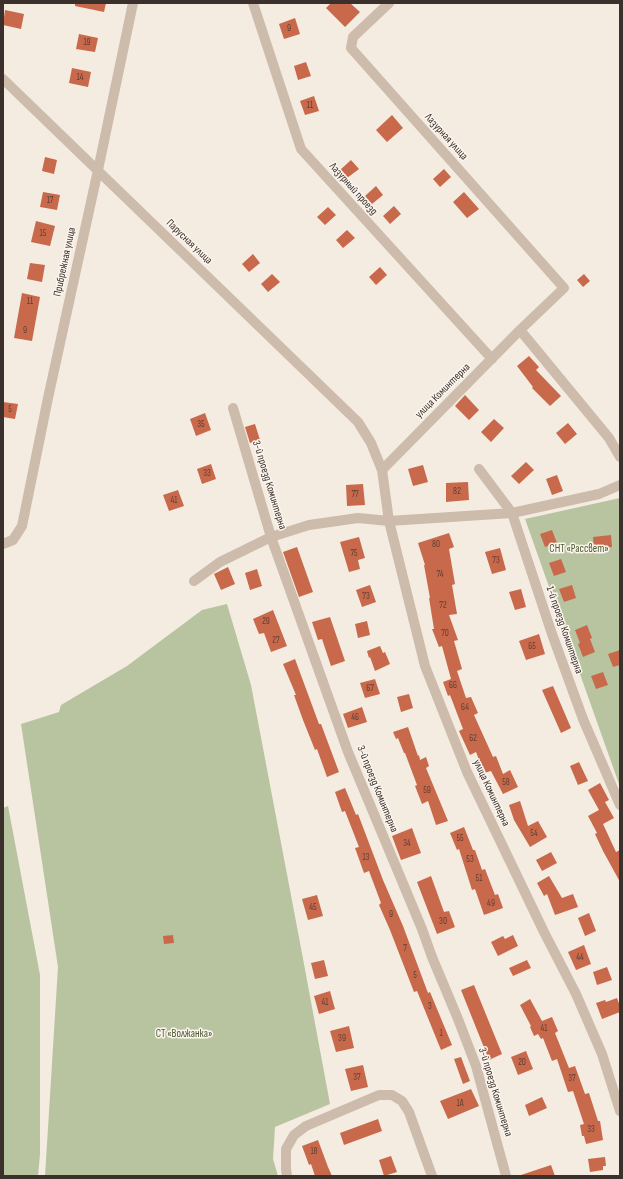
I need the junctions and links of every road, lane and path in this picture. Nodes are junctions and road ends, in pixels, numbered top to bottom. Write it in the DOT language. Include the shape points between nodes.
graph roads {
  1 [pos="133,3"];
  2 [pos="253,3"];
  3 [pos="389,3"];
  4 [pos="3,79"];
  5 [pos="98,170"];
  6 [pos="564,288"];
  7 [pos="520,330"];
  8 [pos="492,359"];
  9 [pos="233,408"];
  10 [pos="358,422"];
  11 [pos="620,457"];
  12 [pos="479,468"];
  13 [pos="382,470"];
  14 [pos="620,485"];
  15 [pos="512,513"];
  16 [pos="389,520"];
  17 [pos="272,537"];
  18 [pos="3,544"];
  19 [pos="194,580"];
  20 [pos="620,804"];
  21 [pos="620,1111"];
  22 [pos="287,1176"];
  23 [pos="432,1176"];
  24 [pos="506,1176"];
  1 -- 5 [label="street, Прибрежная улица"];
  2 -- 8 [label="street, Лазурный проезд" via="301,149"];
  3 -- 6 [label="street, Лазурная улица" via="353,37 351,48"];
  4 -- 5 [label="street, Парусная улица"];
  5 -- 10 [label="street, Парусная улица"];
  5 -- 18 [label="street, Прибрежная улица" via="22,526 13,540"];
  6 -- 7 [label="street, улица Коминтерна"];
  7 -- 8 [label="street, улица Коминтерна"];
  7 -- 11 [label="street" via="609,438"];
  8 -- 13 [label="street, улица Коминтерна"];
  9 -- 17 [label="street, 3-й проезд Коминтерна"];
  10 -- 13 [label="street, улица Коминтерна" via="371,443"];
  12 -- 15 [label="street, 1-й проезд Коминтерна"];
  13 -- 16 [label="street, улица Коминтерна"];
  14 -- 15 [label="street" via="599,494"];
  15 -- 16 [label="street"];
  15 -- 20 [label="street, 1-й проезд Коминтерна" via="583,719"];
  16 -- 17 [label="street" via="358,518 309,525"];
  16 -- 21 [label="street, улица Коминтерна" via="428,673 467,772 579,1001 602,1054"];
  17 -- 19 [label="street" via="220,562"];
  17 -- 24 [label="street, 3-й проезд Коминтерна" via="348,752 471,1052"];
  22 -- 23 [label="street" via="286,1150 294,1135 306,1126 379,1094 392,1095 402,1101"];
}
